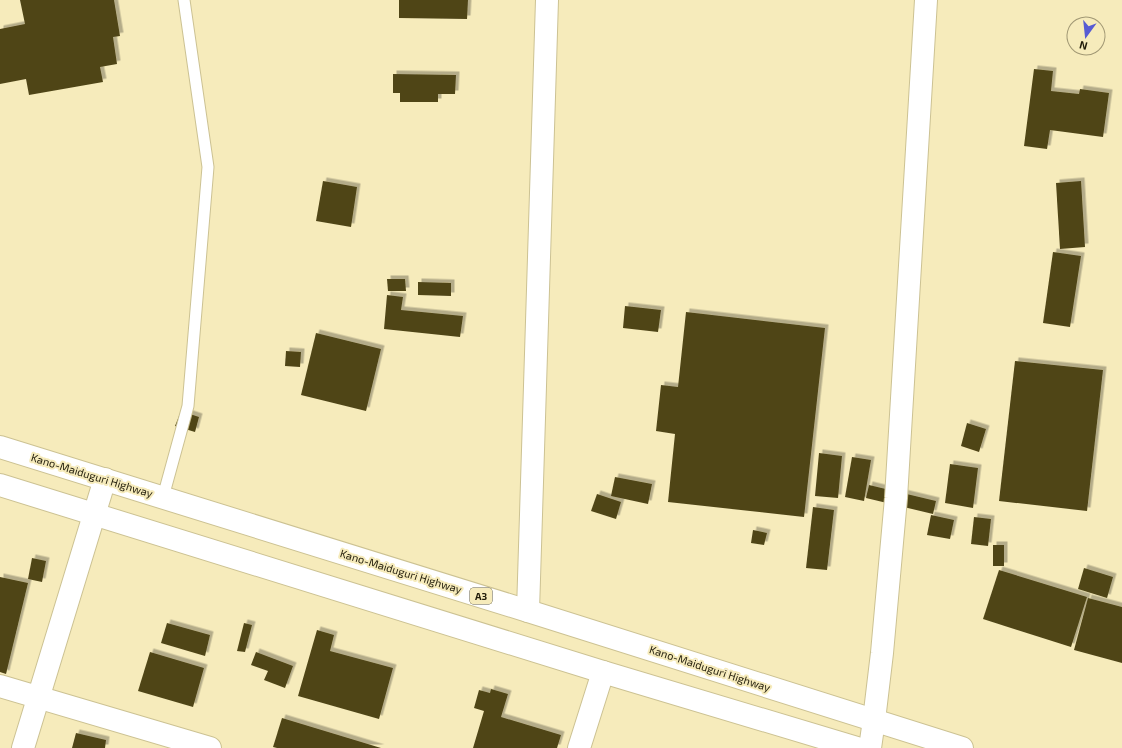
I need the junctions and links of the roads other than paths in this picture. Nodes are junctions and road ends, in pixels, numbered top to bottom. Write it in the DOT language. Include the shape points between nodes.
graph roads {
  1 [pos="184,0"];
  2 [pos="547,0"];
  3 [pos="926,0"];
  4 [pos="0,447"];
  5 [pos="106,480"];
  6 [pos="0,485"];
  7 [pos="163,497"];
  8 [pos="94,515"];
  9 [pos="528,611"];
  10 [pos="603,672"];
  11 [pos="0,686"];
  12 [pos="38,696"];
  13 [pos="874,720"];
  14 [pos="23,748"];
  15 [pos="210,748"];
  16 [pos="579,748"];
  17 [pos="857,748"];
  18 [pos="870,748"];
  19 [pos="962,748"];
  1 -- 7 [label="lane" via="208,167 188,406"];
  2 -- 9 [label="main road"];
  3 -- 13 [label="main road" via="896,498"];
  4 -- 5 [label="main road, Kano-Maiduguri Highway / A3"];
  5 -- 7 [label="main road, Kano-Maiduguri Highway / A3"];
  5 -- 8 [label="main road"];
  6 -- 8 [label="main road"];
  7 -- 9 [label="main road, Kano-Maiduguri Highway / A3"];
  8 -- 10 [label="main road"];
  8 -- 12 [label="main road"];
  9 -- 13 [label="main road, Kano-Maiduguri Highway / A3"];
  10 -- 16 [label="main road"];
  10 -- 17 [label="main road"];
  11 -- 12 [label="main road"];
  12 -- 14 [label="main road"];
  12 -- 15 [label="main road"];
  13 -- 18 [label="main road"];
  13 -- 19 [label="main road, Kano-Maiduguri Highway / A3"];
}
